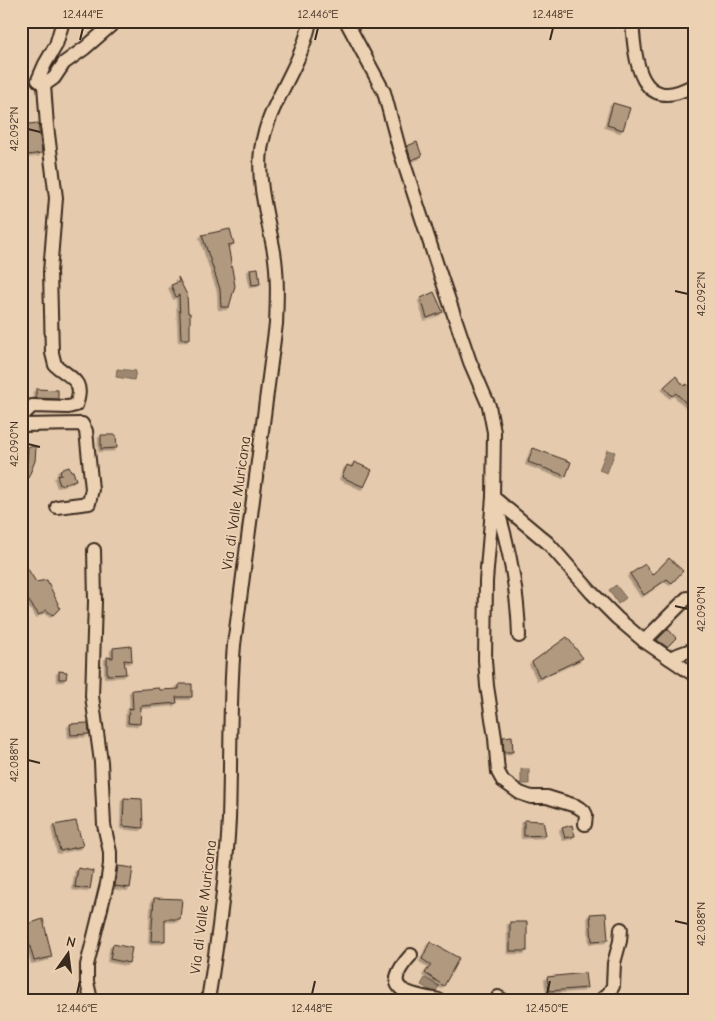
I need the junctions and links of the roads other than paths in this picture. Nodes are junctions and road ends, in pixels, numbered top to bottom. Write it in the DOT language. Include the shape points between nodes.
graph roads {
  1 [pos="63,21"];
  2 [pos="116,21"];
  3 [pos="310,21"];
  4 [pos="346,21"];
  5 [pos="632,21"];
  6 [pos="44,84"];
  7 [pos="694,85"];
  8 [pos="21,417"];
  9 [pos="21,425"];
  10 [pos="493,497"];
  11 [pos="57,507"];
  12 [pos="94,550"];
  13 [pos="687,598"];
  14 [pos="519,636"];
  15 [pos="644,641"];
  16 [pos="694,649"];
  17 [pos="668,658"];
  18 [pos="694,675"];
  19 [pos="585,824"];
  20 [pos="621,929"];
  21 [pos="410,955"];
  22 [pos="91,1000"];
  23 [pos="208,1000"];
  24 [pos="438,1000"];
  25 [pos="601,1000"];
  1 -- 6 [label="street" via="56,45 38,80"];
  2 -- 6 [label="street" via="64,63 54,78"];
  3 -- 23 [label="street, Via di Valle Muricana" via="302,51 265,131 261,152 262,188 277,276 276,324 234,645 227,850"];
  4 -- 10 [label="street" via="384,92 437,266 489,406 494,432"];
  5 -- 7 [label="street" via="638,67 645,84 669,94"];
  6 -- 8 [label="street" via="56,198 50,272 52,353 55,365 76,381 80,394 76,405 32,406"];
  9 -- 11 [label="street" via="82,424 86,431 92,489 89,503"];
  10 -- 14 [label="street" via="512,562"];
  10 -- 15 [label="street" via="548,543 603,606"];
  10 -- 19 [label="street" via="486,581 486,665 498,772 504,781 522,794 547,797 579,808 586,815"];
  12 -- 22 [label="street" via="92,701 110,864 87,965"];
  13 -- 15 [label="street"];
  15 -- 17 [label="street"];
  16 -- 17 [label="street"];
  17 -- 18 [label="street"];
  20 -- 25 [label="street" via="613,986"];
  21 -- 24 [label="street" via="398,972 398,987 412,995"];
}
